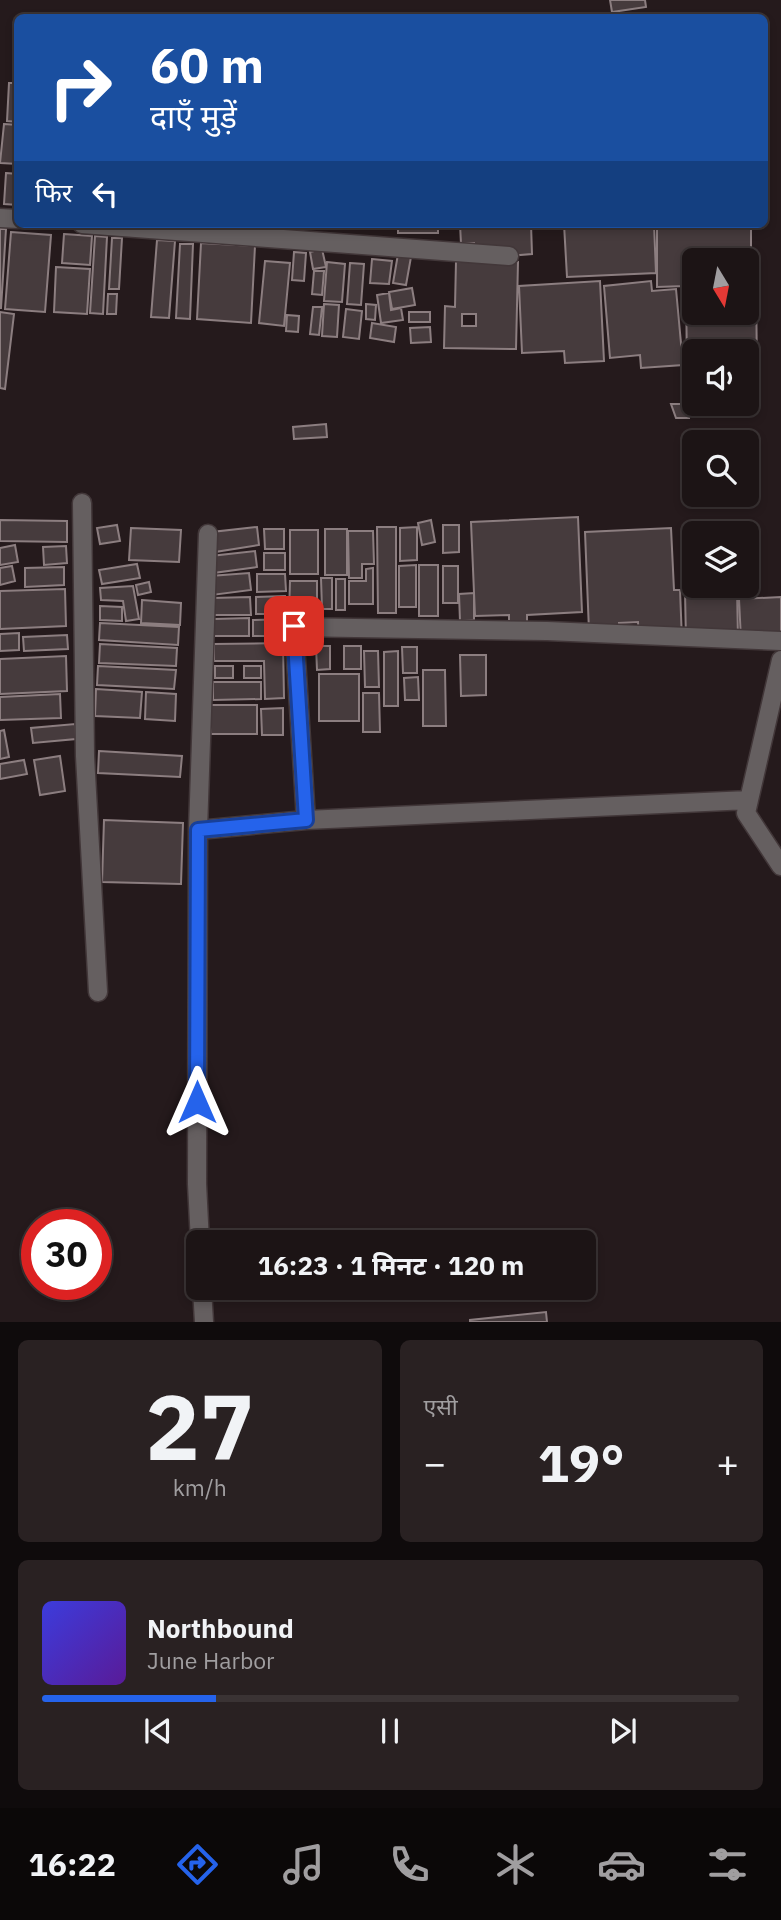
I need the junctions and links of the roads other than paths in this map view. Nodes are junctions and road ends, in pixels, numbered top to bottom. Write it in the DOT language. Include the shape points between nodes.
graph roads {
  1 [pos="135,228"];
  2 [pos="509,256"];
  3 [pos="82,503"];
  4 [pos="208,534"];
  5 [pos="781,641"];
  6 [pos="781,660"];
  7 [pos="750,800"];
  8 [pos="306,820"];
  9 [pos="198,830"];
  10 [pos="781,866"];
  11 [pos="99,992"];
  12 [pos="199,1230"];
  13 [pos="203,1300"];
  14 [pos="204,1321"];
  1 -- 2 [label="street"];
  3 -- 11 [label="street" via="85,757"];
  4 -- 9 [label="street"];
  5 -- 8 [label="street" via="294,626"];
  6 -- 7 [label="street"];
  7 -- 8 [label="street"];
  7 -- 10 [label="street" via="747,813"];
  8 -- 9 [label="street"];
  9 -- 12 [label="street"];
  13 -- 14 [label="street"];
}
